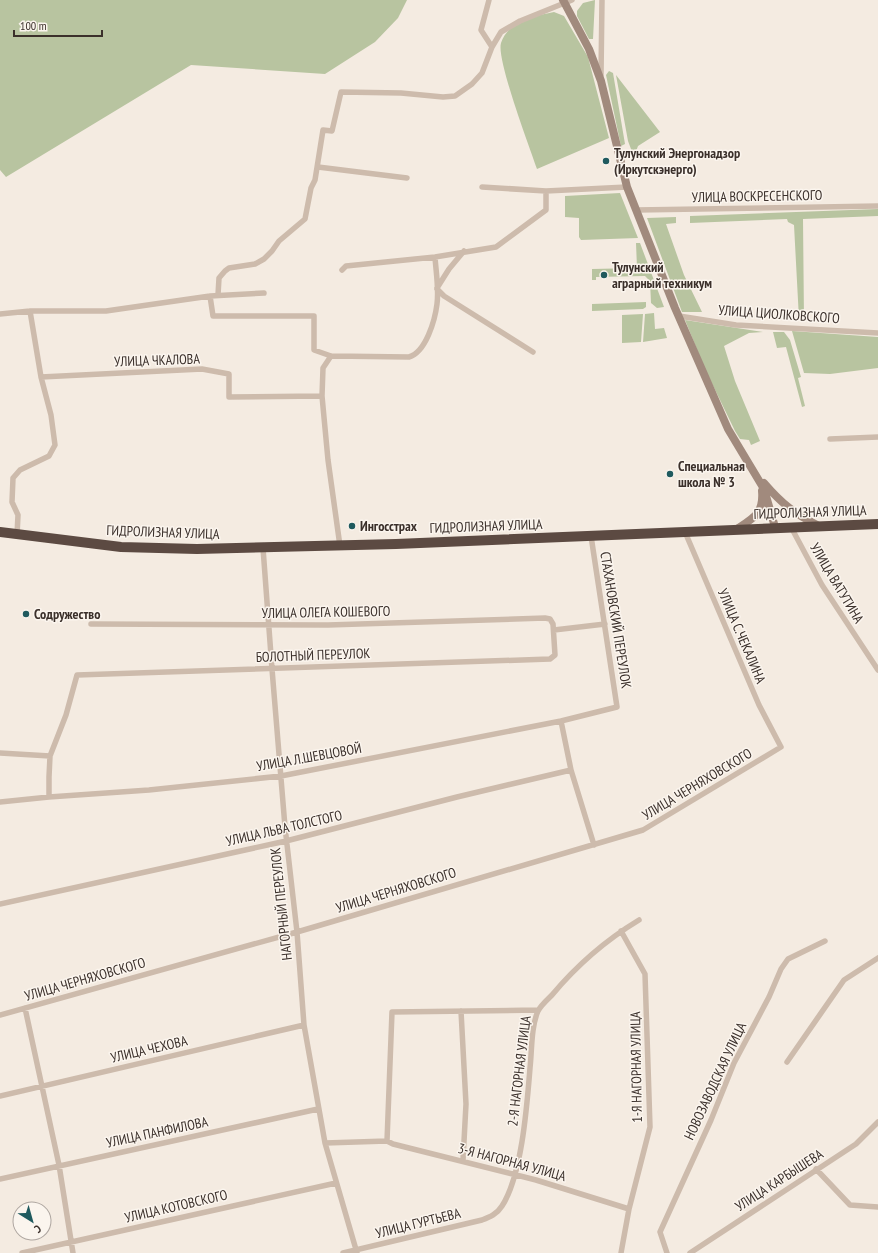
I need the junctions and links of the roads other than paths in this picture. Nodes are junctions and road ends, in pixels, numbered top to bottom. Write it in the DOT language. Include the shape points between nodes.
graph roads {
  1 [pos="489,0"];
  2 [pos="602,0"];
  3 [pos="566,1"];
  4 [pos="492,47"];
  5 [pos="601,81"];
  6 [pos="318,166"];
  7 [pos="407,178"];
  8 [pos="482,187"];
  9 [pos="627,187"];
  10 [pos="546,191"];
  11 [pos="878,206"];
  12 [pos="636,210"];
  13 [pos="464,251"];
  14 [pos="435,257"];
  15 [pos="342,270"];
  16 [pos="437,289"];
  17 [pos="264,293"];
  18 [pos="218,295"];
  19 [pos="210,296"];
  20 [pos="30,311"];
  21 [pos="0,314"];
  22 [pos="678,316"];
  23 [pos="878,333"];
  24 [pos="533,352"];
  25 [pos="331,356"];
  26 [pos="41,377"];
  27 [pos="322,396"];
  28 [pos="878,437"];
  29 [pos="830,439"];
  30 [pos="752,468"];
  31 [pos="759,481"];
  32 [pos="878,524"];
  33 [pos="820,526"];
  34 [pos="775,527"];
  35 [pos="791,527"];
  36 [pos="738,529"];
  37 [pos="0,532"];
  38 [pos="685,532"];
  39 [pos="17,534"];
  40 [pos="591,536"];
  41 [pos="340,546"];
  42 [pos="263,548"];
  43 [pos="91,624"];
  44 [pos="605,624"];
  45 [pos="268,625"];
  46 [pos="554,630"];
  47 [pos="272,669"];
  48 [pos="878,670"];
  49 [pos="617,707"];
  50 [pos="561,721"];
  51 [pos="780,747"];
  52 [pos="0,753"];
  53 [pos="50,756"];
  54 [pos="571,770"];
  55 [pos="281,776"];
  56 [pos="50,796"];
  57 [pos="0,802"];
  58 [pos="286,841"];
  59 [pos="594,845"];
  60 [pos="0,904"];
  61 [pos="639,920"];
  62 [pos="621,931"];
  63 [pos="297,932"];
  64 [pos="825,941"];
  65 [pos="878,958"];
  66 [pos="26,1008"];
  67 [pos="538,1010"];
  68 [pos="462,1011"];
  69 [pos="0,1014"];
  70 [pos="304,1026"];
  71 [pos="787,1062"];
  72 [pos="43,1086"];
  73 [pos="0,1096"];
  74 [pos="318,1109"];
  75 [pos="878,1122"];
  76 [pos="387,1140"];
  77 [pos="325,1143"];
  78 [pos="462,1160"];
  79 [pos="59,1165"];
  80 [pos="816,1169"];
  81 [pos="514,1174"];
  82 [pos="0,1179"];
  83 [pos="336,1183"];
  84 [pos="878,1208"];
  85 [pos="629,1209"];
  86 [pos="496,1212"];
  87 [pos="71,1242"];
  88 [pos="356,1252"];
  89 [pos="22,1253"];
  90 [pos="73,1253"];
  91 [pos="343,1253"];
  92 [pos="622,1253"];
  93 [pos="667,1253"];
  94 [pos="690,1253"];
  1 -- 4 [label="street" via="482,30"];
  2 -- 5 [label="street"];
  3 -- 4 [label="street" via="510,26 499,35"];
  3 -- 5 [label="street"];
  4 -- 6 [label="street" via="479,78 455,96 341,92 332,131 322,130"];
  5 -- 9 [label="street"];
  6 -- 7 [label="street"];
  6 -- 18 [label="street" via="316,180 311,188 307,215 302,223 286,234 272,251 255,264 229,268 225,271 219,278"];
  8 -- 10 [label="street"];
  9 -- 10 [label="street"];
  9 -- 12 [label="street"];
  10 -- 13 [label="street" via="546,210 500,245"];
  11 -- 12 [label="street, УЛИЦА ВОСКРЕСЕНСКОГО"];
  12 -- 22 [label="street"];
  13 -- 14 [label="street"];
  13 -- 16 [label="street"];
  14 -- 15 [label="street" via="346,266"];
  14 -- 16 [label="street"];
  16 -- 24 [label="street" via="444,296"];
  16 -- 25 [label="street" via="437,304 428,335 417,354 403,357"];
  17 -- 18 [label="street"];
  18 -- 19 [label="street"];
  19 -- 20 [label="street" via="106,311"];
  19 -- 25 [label="street" via="213,316 314,316 314,350"];
  20 -- 21 [label="street"];
  20 -- 26 [label="street"];
  22 -- 23 [label="street, УЛИЦА ЦИОЛКОВСКОГО" via="736,325"];
  22 -- 30 [label="street" via="728,429"];
  25 -- 27 [label="street" via="323,368"];
  26 -- 27 [label="street, УЛИЦА ЧКАЛОВА" via="202,369 229,374 229,396"];
  26 -- 39 [label="street" via="51,415 55,445 49,456 20,470 13,478 12,502 18,515"];
  27 -- 41 [label="street"];
  28 -- 29 [label="street"];
  30 -- 31 [label="street"];
  30 -- 33 [label="street" via="784,505"];
  31 -- 34 [label="street" via="766,494"];
  31 -- 36 [label="street" via="763,501 761,508 753,519"];
  32 -- 33 [label="highway, ГИДРОЛИЗНАЯ УЛИЦА"];
  33 -- 35 [label="highway, ГИДРОЛИЗНАЯ УЛИЦА"];
  34 -- 35 [label="highway, ГИДРОЛИЗНАЯ УЛИЦА"];
  34 -- 36 [label="highway, ГИДРОЛИЗНАЯ УЛИЦА"];
  35 -- 48 [label="street, УЛИЦА ВАТУТИНА" via="822,585"];
  36 -- 38 [label="highway, ГИДРОЛИЗНАЯ УЛИЦА"];
  37 -- 39 [label="highway, ГИДРОЛИЗНАЯ УЛИЦА"];
  38 -- 40 [label="highway, ГИДРОЛИЗНАЯ УЛИЦА"];
  38 -- 51 [label="street, УЛИЦА С.ЧЕКАЛИНА" via="759,705"];
  39 -- 42 [label="highway, ГИДРОЛИЗНАЯ УЛИЦА" via="121,547"];
  40 -- 41 [label="highway, ГИДРОЛИЗНАЯ УЛИЦА"];
  40 -- 44 [label="street, СТАХАНОВСКИЙ ПЕРЕУЛОК"];
  41 -- 42 [label="highway, ГИДРОЛИЗНАЯ УЛИЦА"];
  42 -- 45 [label="street, НАГОРНЫЙ ПЕРЕУЛОК"];
  43 -- 45 [label="street, УЛИЦА ОЛЕГА КОШЕВОГО"];
  44 -- 46 [label="street"];
  44 -- 49 [label="street, СТАХАНОВСКИЙ ПЕРЕУЛОК"];
  45 -- 46 [label="street, УЛИЦА ОЛЕГА КОШЕВОГО" via="545,618 552,621"];
  45 -- 47 [label="street, НАГОРНЫЙ ПЕРЕУЛОК"];
  46 -- 47 [label="street, БОЛОТНЫЙ ПЕРЕУЛОК" via="555,655 550,659"];
  47 -- 53 [label="street, БОЛОТНЫЙ ПЕРЕУЛОК" via="77,675 66,715"];
  47 -- 55 [label="street, НАГОРНЫЙ ПЕРЕУЛОК"];
  49 -- 50 [label="street, УЛИЦА Л.ШЕВЦОВОЙ"];
  50 -- 54 [label="street"];
  50 -- 55 [label="street, УЛИЦА Л.ШЕВЦОВОЙ"];
  51 -- 59 [label="street, УЛИЦА ЧЕРНЯХОВСКОГО" via="643,830"];
  52 -- 53 [label="street"];
  53 -- 56 [label="street"];
  54 -- 58 [label="street, УЛИЦА ЛЬВА ТОЛСТОГО"];
  54 -- 59 [label="street"];
  55 -- 56 [label="street, УЛИЦА Л.ШЕВЦОВОЙ" via="149,790"];
  55 -- 58 [label="street, НАГОРНЫЙ ПЕРЕУЛОК"];
  56 -- 57 [label="street, УЛИЦА Л.ШЕВЦОВОЙ"];
  58 -- 60 [label="street, УЛИЦА ЛЬВА ТОЛСТОГО"];
  58 -- 63 [label="street, НАГОРНЫЙ ПЕРЕУЛОК"];
  59 -- 63 [label="street, УЛИЦА ЧЕРНЯХОВСКОГО"];
  61 -- 62 [label="street, 2-Я НАГОРНАЯ УЛИЦА"];
  62 -- 67 [label="street, 2-Я НАГОРНАЯ УЛИЦА" via="581,962"];
  62 -- 85 [label="street, 1-Я НАГОРНАЯ УЛИЦА" via="645,974 648,1022 650,1127"];
  63 -- 66 [label="street, УЛИЦА ЧЕРНЯХОВСКОГО"];
  63 -- 70 [label="street, НАГОРНЫЙ ПЕРЕУЛОК"];
  64 -- 93 [label="street, НОВОЗАВОДСКАЯ УЛИЦА" via="788,959 781,969 734,1063 711,1120 662,1225 660,1232"];
  65 -- 71 [label="street" via="844,980"];
  66 -- 69 [label="street, УЛИЦА ЧЕРНЯХОВСКОГО"];
  66 -- 72 [label="street"];
  67 -- 68 [label="street"];
  67 -- 81 [label="street, 2-Я НАГОРНАЯ УЛИЦА" via="532,1041 527,1107"];
  68 -- 76 [label="street" via="392,1012"];
  68 -- 78 [label="street" via="466,1104"];
  70 -- 72 [label="street, УЛИЦА ЧЕХОВА"];
  70 -- 74 [label="street, НАГОРНЫЙ ПЕРЕУЛОК"];
  72 -- 73 [label="street, УЛИЦА ЧЕХОВА"];
  72 -- 79 [label="street"];
  74 -- 77 [label="street, НАГОРНЫЙ ПЕРЕУЛОК"];
  74 -- 79 [label="street, УЛИЦА ПАНФИЛОВА"];
  75 -- 80 [label="street, УЛИЦА КАРБЫШЕВА" via="856,1144"];
  76 -- 77 [label="street, 3-Я НАГОРНАЯ УЛИЦА"];
  76 -- 78 [label="street, 3-Я НАГОРНАЯ УЛИЦА" via="393,1144"];
  77 -- 83 [label="street, НАГОРНЫЙ ПЕРЕУЛОК"];
  78 -- 81 [label="street, 3-Я НАГОРНАЯ УЛИЦА"];
  79 -- 82 [label="street, УЛИЦА ПАНФИЛОВА"];
  79 -- 87 [label="street"];
  80 -- 84 [label="street" via="850,1205"];
  80 -- 94 [label="street, УЛИЦА КАРБЫШЕВА"];
  81 -- 85 [label="street, 3-Я НАГОРНАЯ УЛИЦА"];
  81 -- 86 [label="street, 2-Я НАГОРНАЯ УЛИЦА" via="505,1200"];
  83 -- 87 [label="street, УЛИЦА КОТОВСКОГО"];
  83 -- 88 [label="street, НАГОРНЫЙ ПЕРЕУЛОК"];
  85 -- 92 [label="street, 1-Я НАГОРНАЯ УЛИЦА"];
  86 -- 88 [label="street, УЛИЦА ГУРТЬЕВА" via="482,1220"];
  87 -- 89 [label="street, УЛИЦА КОТОВСКОГО"];
  87 -- 90 [label="street"];
  88 -- 91 [label="street, УЛИЦА ГУРТЬЕВА"];
}
